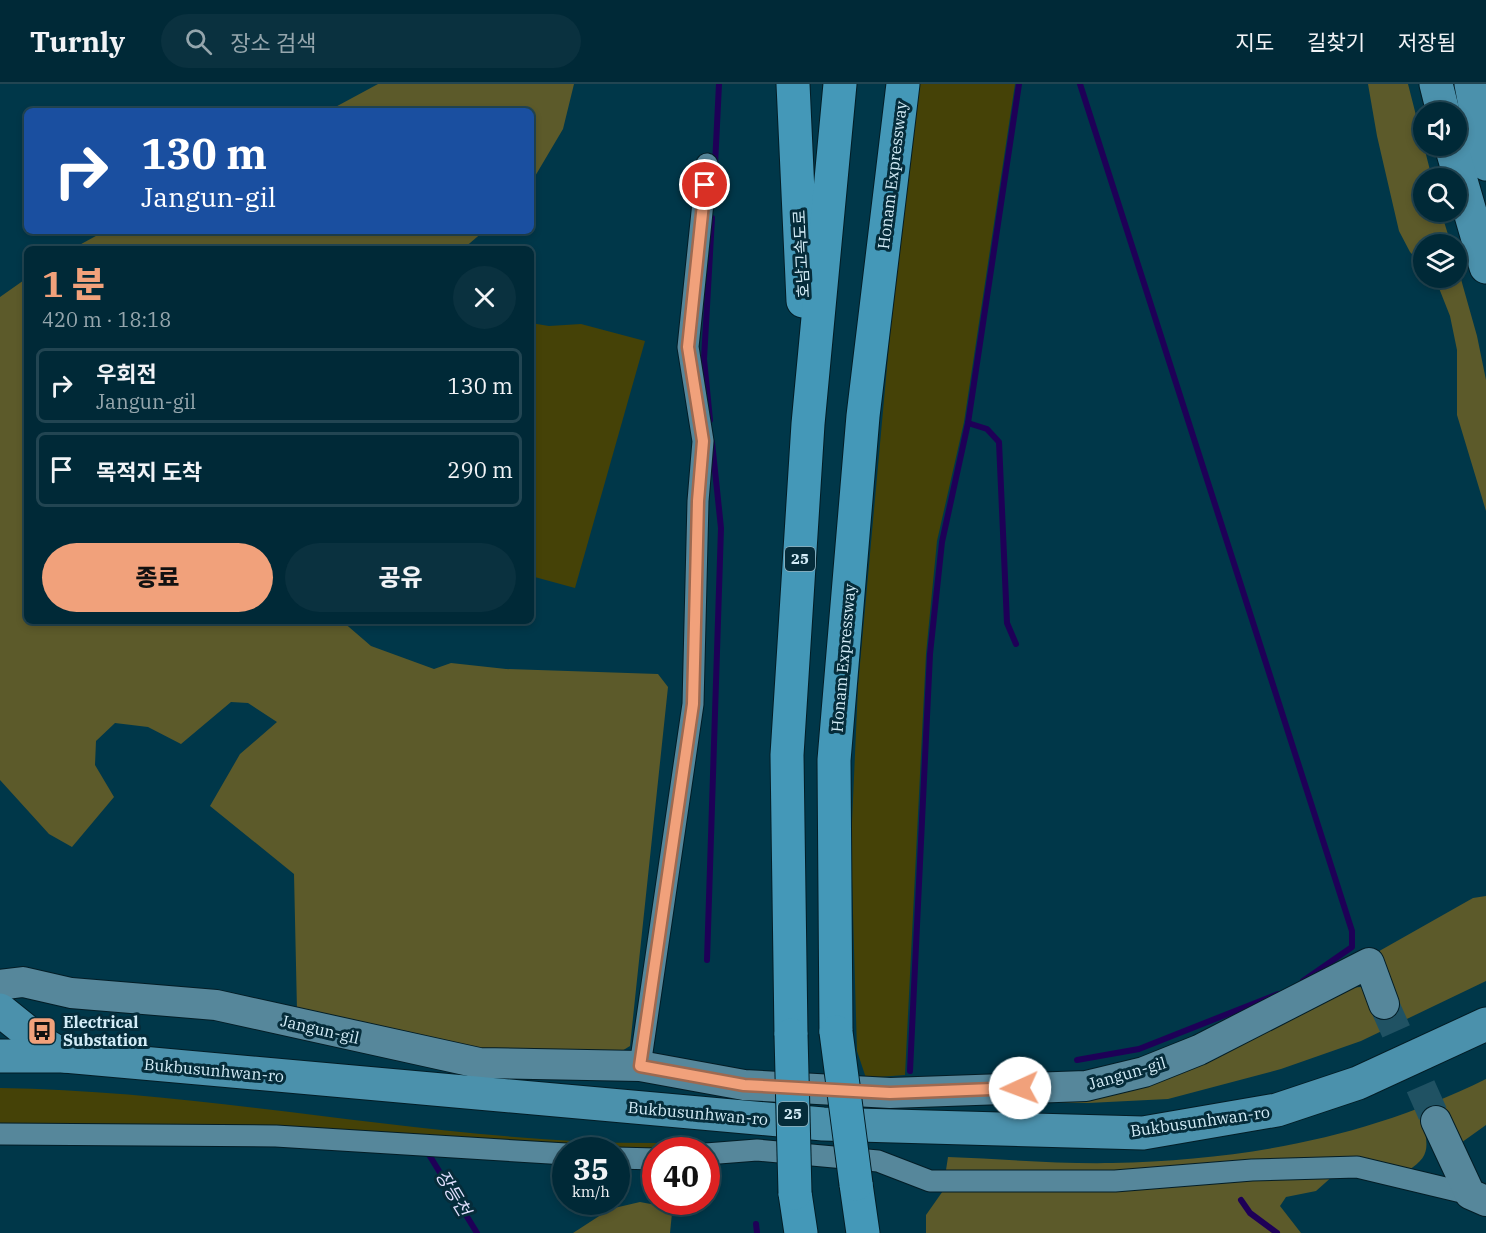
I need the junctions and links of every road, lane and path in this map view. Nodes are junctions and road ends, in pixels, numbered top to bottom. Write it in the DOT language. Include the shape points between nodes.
graph roads {
  1 [pos="793,84"];
  2 [pos="840,84"];
  3 [pos="903,84"];
  4 [pos="1436,84"];
  5 [pos="1472,84"];
  6 [pos="1440,102"];
  7 [pos="1454,156"];
  8 [pos="707,164"];
  9 [pos="1486,164"];
  10 [pos="1486,267"];
  11 [pos="808,424"];
  12 [pos="0,985"];
  13 [pos="1384,1004"];
  14 [pos="0,1010"];
  15 [pos="1486,1024"];
  16 [pos="0,1056"];
  17 [pos="64,1056"];
  18 [pos="640,1066"];
  19 [pos="1436,1121"];
  20 [pos="0,1134"];
  21 [pos="552,1153"];
  22 [pos="720,1154"];
  23 [pos="1478,1197"];
  24 [pos="801,1233"];
  25 [pos="863,1233"];
  1 -- 11 [label="highway, 호남고속도로"];
  2 -- 11 [label="highway, 25"];
  3 -- 25 [label="highway, Honam Expressway, bridge" via="863,416 834,759 836,1032"];
  4 -- 6 [label="main road"];
  5 -- 9 [label="main road"];
  7 -- 10 [label="main road"];
  8 -- 18 [label="street" via="688,347 703,441 693,704"];
  11 -- 24 [label="highway, 25, bridge" via="787,755 790,1035 795,1193"];
  12 -- 18 [label="street, Jangun-gil" via="23,982 71,993 216,1005 479,1063"];
  13 -- 18 [label="street, Jangun-gil" via="1369,963 1199,1050 1144,1072 1086,1086 890,1093 744,1085"];
  14 -- 17 [label="main road"];
  15 -- 17 [label="main road, Bukbusunhwan-ro" via="1358,1083 1277,1110 1143,1133 823,1124"];
  16 -- 17 [label="main road, Bukbusunhwan-ro"];
  19 -- 23 [label="street"];
  20 -- 21 [label="street" via="276,1136"];
  22 -- 23 [label="street" via="757,1150 878,1161 930,1180 1115,1181 1252,1170 1357,1167"];
}
